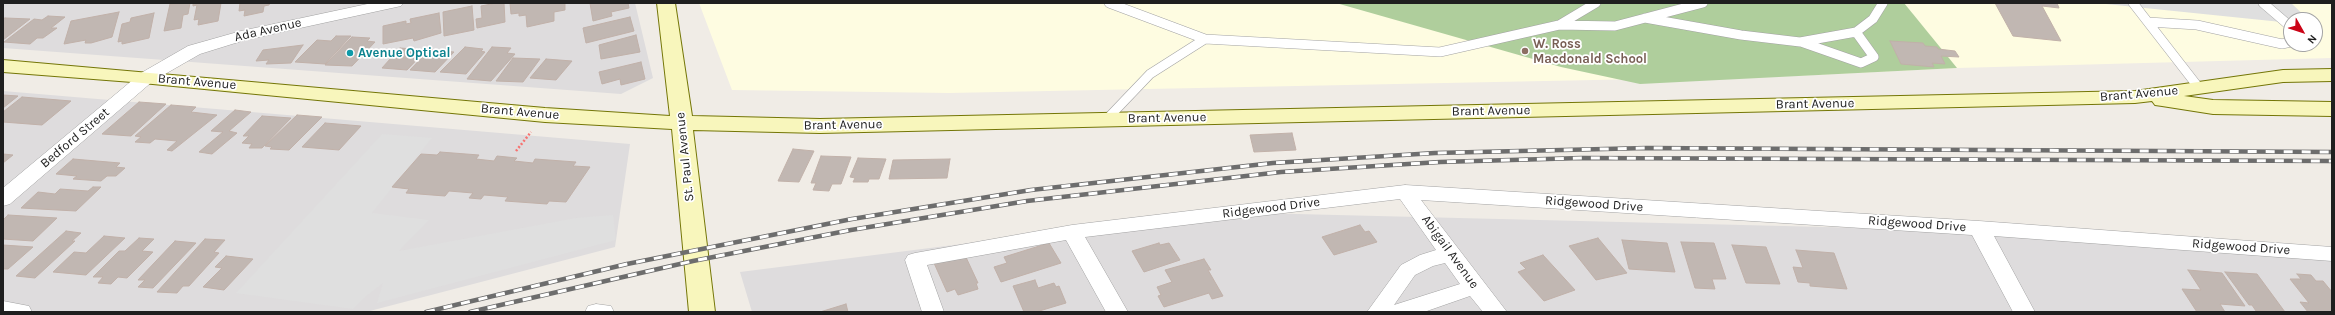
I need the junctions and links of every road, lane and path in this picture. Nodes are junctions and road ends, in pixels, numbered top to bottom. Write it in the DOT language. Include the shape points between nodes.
graph roads {
  1 [pos="395,3"];
  2 [pos="666,3"];
  3 [pos="1109,3"];
  4 [pos="1596,3"];
  5 [pos="1703,3"];
  6 [pos="1883,3"];
  7 [pos="2133,3"];
  8 [pos="2263,3"];
  9 [pos="1645,18"];
  10 [pos="2283,20"];
  11 [pos="2148,22"];
  12 [pos="1559,25"];
  13 [pos="1856,32"];
  14 [pos="1205,39"];
  15 [pos="1800,42"];
  16 [pos="2283,44"];
  17 [pos="3,66"];
  18 [pos="2332,75"];
  19 [pos="147,77"];
  20 [pos="2200,88"];
  21 [pos="2135,97"];
  22 [pos="2332,109"];
  23 [pos="1107,119"];
  24 [pos="682,123"];
  25 [pos="1405,192"];
  26 [pos="3,199"];
  27 [pos="1979,228"];
  28 [pos="1072,232"];
  29 [pos="1450,254"];
  30 [pos="2332,254"];
  31 [pos="1474,286"];
  32 [pos="3,309"];
  33 [pos="21,312"];
  34 [pos="596,312"];
  35 [pos="603,312"];
  36 [pos="702,312"];
  37 [pos="932,312"];
  38 [pos="1117,312"];
  39 [pos="1378,312"];
  40 [pos="1399,312"];
  41 [pos="1496,312"];
  42 [pos="2024,312"];
  1 -- 19 [label="street, Ada Avenue" via="241,36 194,50"];
  2 -- 24 [label="main road, St. Paul Avenue"];
  3 -- 14 [label="lane"];
  4 -- 12 [label="lane"];
  5 -- 9 [label="lane"];
  6 -- 13 [label="lane" via="1873,19"];
  7 -- 11 [label="lane"];
  8 -- 10 [label="lane"];
  9 -- 12 [label="lane" via="1615,26"];
  9 -- 15 [label="lane" via="1741,35"];
  11 -- 16 [label="lane" via="2197,25"];
  11 -- 20 [label="lane"];
  12 -- 14 [label="lane" via="1440,52"];
  13 -- 15 [label="lane"];
  13 -- 15 [label="lane" via="1874,57 1861,63"];
  14 -- 23 [label="lane" via="1150,74"];
  17 -- 19 [label="main road, Brant Avenue"];
  18 -- 20 [label="main road, Brant Avenue" via="2283,76"];
  19 -- 24 [label="main road, Brant Avenue" via="545,115"];
  19 -- 26 [label="street, Bedford Street"];
  20 -- 21 [label="main road, Brant Avenue"];
  21 -- 22 [label="main road" via="2212,107"];
  21 -- 23 [label="main road, Brant Avenue"];
  23 -- 24 [label="main road, Brant Avenue" via="820,126"];
  24 -- 36 [label="main road, St. Paul Avenue"];
  25 -- 27 [label="street, Ridgewood Drive"];
  25 -- 28 [label="street, Ridgewood Drive"];
  25 -- 29 [label="street, Abigail Avenue"];
  27 -- 30 [label="street, Ridgewood Drive"];
  27 -- 42 [label="street"];
  28 -- 37 [label="street, Ridgewood Drive" via="915,260"];
  28 -- 38 [label="street"];
  29 -- 31 [label="street, Abigail Avenue"];
  29 -- 39 [label="street" via="1427,260 1408,270"];
  31 -- 40 [label="street"];
  31 -- 41 [label="street, Abigail Avenue"];
  32 -- 33 [label="street"];
  34 -- 35 [label="street"];
}
